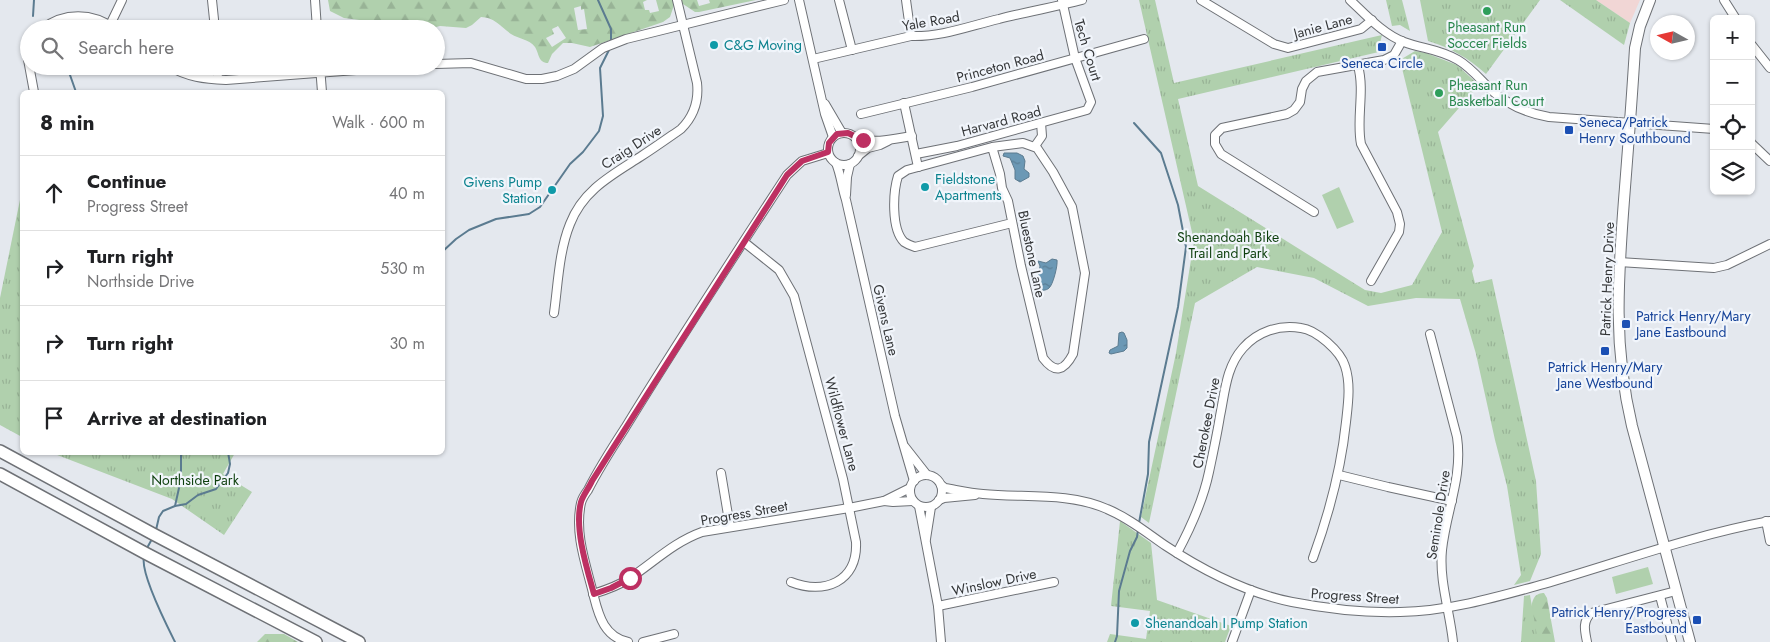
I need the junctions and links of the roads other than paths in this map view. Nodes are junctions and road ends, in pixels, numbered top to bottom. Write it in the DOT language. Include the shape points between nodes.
graph roads {
  1 [pos="122,0"];
  2 [pos="212,0"];
  3 [pos="315,0"];
  4 [pos="677,0"];
  5 [pos="784,0"];
  6 [pos="799,0"];
  7 [pos="840,0"];
  8 [pos="906,0"];
  9 [pos="1082,0"];
  10 [pos="1201,0"];
  11 [pos="1350,0"];
  12 [pos="1650,0"];
  13 [pos="1724,0"];
  14 [pos="1062,3"];
  15 [pos="1733,15"];
  16 [pos="56,20"];
  17 [pos="97,20"];
  18 [pos="115,20"];
  19 [pos="214,20"];
  20 [pos="316,20"];
  21 [pos="1372,20"];
  22 [pos="683,25"];
  23 [pos="911,36"];
  24 [pos="1144,39"];
  25 [pos="1402,41"];
  26 [pos="1755,49"];
  27 [pos="852,50"];
  28 [pos="1074,58"];
  29 [pos="813,59"];
  30 [pos="445,64"];
  31 [pos="1358,66"];
  32 [pos="1770,68"];
  33 [pos="31,75"];
  34 [pos="188,75"];
  35 [pos="218,75"];
  36 [pos="259,75"];
  37 [pos="321,75"];
  38 [pos="218,79"];
  39 [pos="34,90"];
  40 [pos="322,90"];
  41 [pos="822,100"];
  42 [pos="904,103"];
  43 [pos="1090,106"];
  44 [pos="861,114"];
  45 [pos="1041,123"];
  46 [pos="1630,123"];
  47 [pos="1710,129"];
  48 [pos="842,133"];
  49 [pos="912,136"];
  50 [pos="833,137"];
  51 [pos="856,138"];
  52 [pos="888,140"];
  53 [pos="1035,146"];
  54 [pos="992,147"];
  55 [pos="1755,147"];
  56 [pos="828,152"];
  57 [pos="916,154"];
  58 [pos="858,156"];
  59 [pos="1770,161"];
  60 [pos="836,164"];
  61 [pos="850,164"];
  62 [pos="918,167"];
  63 [pos="846,200"];
  64 [pos="1314,212"];
  65 [pos="1012,224"];
  66 [pos="744,242"];
  67 [pos="1770,244"];
  68 [pos="1620,262"];
  69 [pos="1371,281"];
  70 [pos="554,313"];
  71 [pos="1430,334"];
  72 [pos="904,446"];
  73 [pos="0,451"];
  74 [pos="721,472"];
  75 [pos="0,474"];
  76 [pos="1338,475"];
  77 [pos="927,476"];
  78 [pos="912,484"];
  79 [pos="941,486"];
  80 [pos="982,494"];
  81 [pos="884,500"];
  82 [pos="939,500"];
  83 [pos="1452,501"];
  84 [pos="916,503"];
  85 [pos="932,507"];
  86 [pos="850,508"];
  87 [pos="1768,521"];
  88 [pos="730,526"];
  89 [pos="926,541"];
  90 [pos="1770,542"];
  91 [pos="1665,548"];
  92 [pos="1177,553"];
  93 [pos="1313,558"];
  94 [pos="791,582"];
  95 [pos="1054,582"];
  96 [pos="1250,590"];
  97 [pos="1676,592"];
  98 [pos="594,594"];
  99 [pos="1660,596"];
  100 [pos="938,606"];
  101 [pos="1448,607"];
  102 [pos="674,634"];
  103 [pos="316,642"];
  104 [pos="359,642"];
  105 [pos="628,642"];
  106 [pos="643,642"];
  107 [pos="942,642"];
  108 [pos="1232,642"];
  109 [pos="1453,642"];
  110 [pos="1587,642"];
  111 [pos="1672,642"];
  112 [pos="1690,642"];
  1 -- 18 [label="street"];
  2 -- 19 [label="street"];
  3 -- 20 [label="street"];
  4 -- 22 [label="street, Craig Drive"];
  5 -- 22 [label="street"];
  6 -- 29 [label="street"];
  7 -- 27 [label="street"];
  8 -- 23 [label="street"];
  9 -- 14 [label="street, Yale Road"];
  10 -- 21 [label="street, Janie Lane" via="1274,44 1288,48 1361,29"];
  11 -- 21 [label="street, Janie Lane"];
  12 -- 46 [label="main road, Patrick Henry Drive" via="1635,48"];
  13 -- 15 [label="street"];
  14 -- 23 [label="street, Yale Road" via="951,32"];
  14 -- 28 [label="street, Tech Court"];
  16 -- 17 [label="street" via="73,16"];
  21 -- 25 [label="street, Janie Lane"];
  22 -- 30 [label="street" via="610,45 574,69 542,79 526,79 471,63"];
  22 -- 70 [label="street, Craig Drive" via="697,83 693,113 681,129 602,181 580,205 567,233 560,262"];
  23 -- 27 [label="street, Yale Road"];
  24 -- 28 [label="street, Princeton Road"];
  25 -- 31 [label="street" via="1390,58"];
  25 -- 46 [label="street" via="1452,57 1467,66 1501,98 1529,112 1550,117"];
  26 -- 32 [label="street"];
  27 -- 29 [label="street, Yale Road"];
  28 -- 42 [label="street, Princeton Road"];
  28 -- 43 [label="street, Tech Court" via="1090,98"];
  29 -- 41 [label="street"];
  31 -- 64 [label="street" via="1317,72 1306,80 1300,102 1294,110 1222,128 1215,135 1214,144 1219,152"];
  31 -- 69 [label="street" via="1360,141 1400,221 1399,232"];
  33 -- 39 [label="street"];
  34 -- 38 [label="street"];
  35 -- 38 [label="street"];
  36 -- 38 [label="street"];
  37 -- 40 [label="street"];
  41 -- 48 [label="street"];
  41 -- 50 [label="street"];
  42 -- 44 [label="street, Princeton Road"];
  42 -- 49 [label="street"];
  43 -- 45 [label="street, Harvard Road" via="1084,112"];
  45 -- 53 [label="street" via="1042,136"];
  45 -- 57 [label="street, Harvard Road"];
  46 -- 47 [label="street"];
  46 -- 68 [label="main road, Patrick Henry Drive"];
  48 -- 50 [label="street"];
  48 -- 51 [label="street"];
  49 -- 52 [label="street"];
  49 -- 57 [label="street"];
  50 -- 56 [label="street"];
  51 -- 52 [label="street"];
  51 -- 58 [label="street" via="860,149"];
  52 -- 58 [label="street"];
  53 -- 54 [label="street" via="1023,143"];
  53 -- 65 [label="street, Bluestone Lane" via="1072,207 1085,273 1073,354 1062,368 1056,369 1043,358"];
  54 -- 62 [label="street"];
  54 -- 65 [label="street, Bluestone Lane"];
  55 -- 59 [label="street"];
  56 -- 60 [label="street"];
  56 -- 66 [label="street" via="794,167"];
  57 -- 62 [label="street"];
  58 -- 61 [label="street"];
  60 -- 61 [label="street"];
  60 -- 63 [label="street, Givens Lane"];
  61 -- 63 [label="street, Givens Lane"];
  62 -- 65 [label="street" via="898,176 895,186 896,223 905,243 915,247"];
  63 -- 72 [label="street, Givens Lane"];
  66 -- 86 [label="street, Wildflower Lane" via="779,270 794,296"];
  66 -- 98 [label="street" via="581,502 579,526 582,549"];
  67 -- 68 [label="street" via="1714,268"];
  68 -- 91 [label="main road, Patrick Henry Drive" via="1618,334 1627,406"];
  71 -- 83 [label="street, Seminole Drive" via="1458,443 1458,474"];
  72 -- 77 [label="street, Givens Lane"];
  72 -- 78 [label="street, Givens Lane"];
  73 -- 104 [label="highway"];
  74 -- 88 [label="street"];
  75 -- 103 [label="highway"];
  76 -- 83 [label="street"];
  76 -- 92 [label="street, Cherokee Drive" via="1346,426 1348,380 1345,364 1335,349 1306,328 1283,327 1262,333 1249,341 1230,371 1204,492"];
  76 -- 93 [label="street, Cherokee Drive"];
  77 -- 78 [label="street"];
  77 -- 79 [label="street" via="935,478"];
  78 -- 81 [label="street, Progress Street"];
  78 -- 84 [label="street" via="910,492"];
  79 -- 80 [label="street, Progress Street"];
  79 -- 82 [label="street"];
  80 -- 82 [label="street, Progress Street"];
  80 -- 92 [label="street, Progress Street" via="1085,501 1129,520"];
  81 -- 84 [label="street, Progress Street"];
  81 -- 86 [label="street, Progress Street"];
  82 -- 85 [label="street"];
  83 -- 101 [label="street, Seminole Drive" via="1441,558"];
  84 -- 85 [label="street"];
  84 -- 89 [label="street"];
  85 -- 89 [label="street"];
  86 -- 88 [label="street, Progress Street"];
  86 -- 94 [label="street, Wildflower Lane" via="856,552 848,573 839,581 823,586"];
  87 -- 90 [label="street"];
  87 -- 91 [label="street, Progress Street"];
  88 -- 98 [label="street, Progress Street" via="689,536 630,578"];
  89 -- 100 [label="street"];
  91 -- 97 [label="main road, Patrick Henry Drive"];
  91 -- 101 [label="street, Progress Street" via="1511,593"];
  92 -- 96 [label="street, Progress Street"];
  95 -- 100 [label="street, Winslow Drive"];
  96 -- 101 [label="street, Progress Street" via="1290,602 1362,612"];
  96 -- 108 [label="street"];
  97 -- 99 [label="street"];
  97 -- 112 [label="main road, Patrick Henry Drive"];
  98 -- 105 [label="street" via="605,628"];
  99 -- 110 [label="street" via="1591,614 1585,623"];
  99 -- 111 [label="street"];
  100 -- 107 [label="street"];
  101 -- 109 [label="street, Seminole Drive"];
  102 -- 106 [label="street"];
}
